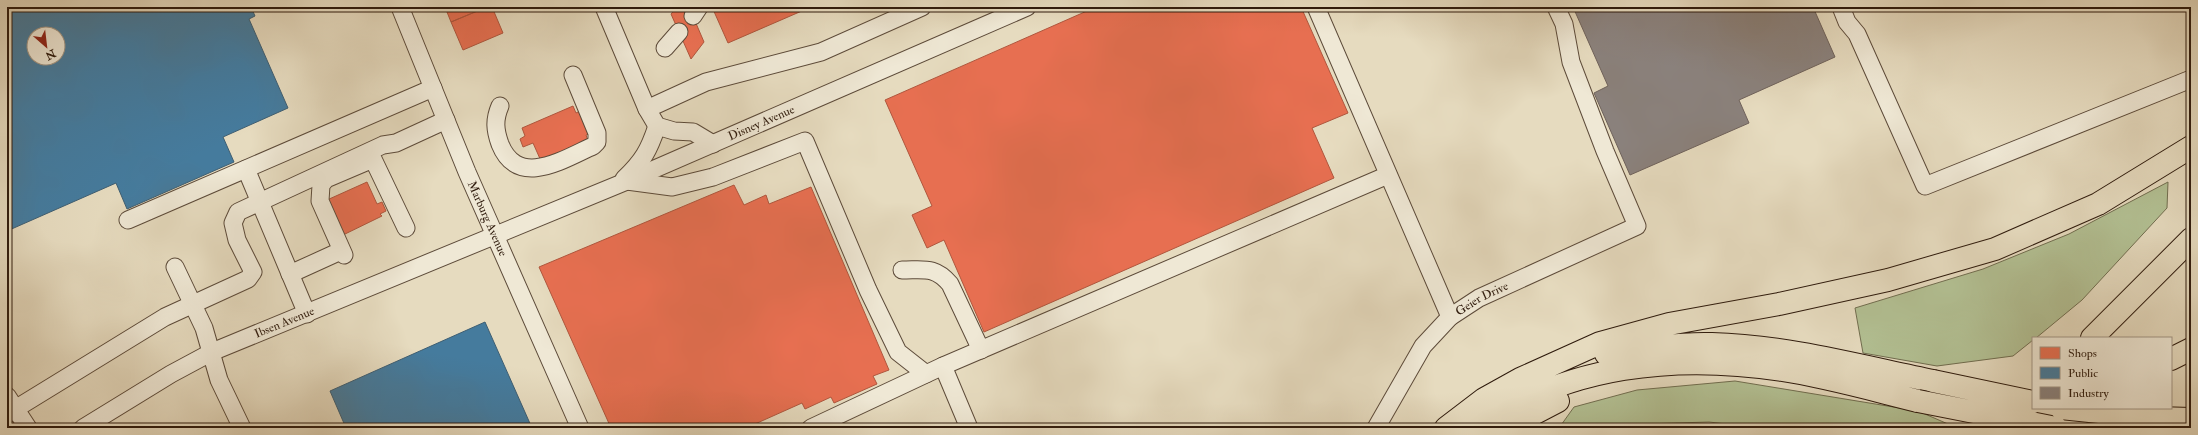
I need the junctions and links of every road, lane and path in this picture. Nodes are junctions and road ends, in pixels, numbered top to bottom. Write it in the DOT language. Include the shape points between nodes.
graph roads {
  1 [pos="400,7"];
  2 [pos="604,7"];
  3 [pos="922,7"];
  4 [pos="1027,7"];
  5 [pos="1316,7"];
  6 [pos="1556,7"];
  7 [pos="1842,9"];
  8 [pos="679,32"];
  9 [pos="665,48"];
  10 [pos="573,75"];
  11 [pos="2191,79"];
  12 [pos="433,88"];
  13 [pos="500,106"];
  14 [pos="647,109"];
  15 [pos="446,120"];
  16 [pos="657,126"];
  17 [pos="713,144"];
  18 [pos="2191,147"];
  19 [pos="246,169"];
  20 [pos="1388,175"];
  21 [pos="623,182"];
  22 [pos="259,201"];
  23 [pos="128,220"];
  24 [pos="406,228"];
  25 [pos="495,236"];
  26 [pos="2191,239"];
  27 [pos="174,267"];
  28 [pos="902,270"];
  29 [pos="290,274"];
  30 [pos="192,305"];
  31 [pos="307,314"];
  32 [pos="1450,317"];
  33 [pos="2093,337"];
  34 [pos="2191,349"];
  35 [pos="981,350"];
  36 [pos="212,352"];
  37 [pos="2172,358"];
  38 [pos="1565,361"];
  39 [pos="1683,363"];
  40 [pos="943,366"];
  41 [pos="926,374"];
  42 [pos="2032,398"];
  43 [pos="2032,402"];
  44 [pos="10,406"];
  45 [pos="2071,409"];
  46 [pos="2087,409"];
  47 [pos="2191,419"];
  48 [pos="28,428"];
  49 [pos="83,428"];
  50 [pos="242,428"];
  51 [pos="580,428"];
  52 [pos="811,428"];
  53 [pos="969,428"];
  54 [pos="1376,428"];
  55 [pos="1446,428"];
  56 [pos="1478,428"];
  57 [pos="1513,428"];
  58 [pos="2002,428"];
  59 [pos="2056,428"];
  60 [pos="2060,428"];
  1 -- 12 [label="street, Marburg Avenue"];
  2 -- 14 [label="street"];
  3 -- 14 [label="street" via="822,52 706,82"];
  4 -- 17 [label="street, Disney Avenue"];
  5 -- 20 [label="street"];
  6 -- 32 [label="street, Geier Drive" via="1564,24 1570,62 1637,226 1479,298"];
  7 -- 11 [label="street" via="1847,22 1857,34 1925,186"];
  8 -- 9 [label="street"];
  10 -- 13 [label="street" via="597,133 597,142 545,167 531,169 509,159 506,155 495,132 495,117"];
  12 -- 15 [label="street, Marburg Avenue"];
  12 -- 19 [label="street"];
  14 -- 16 [label="street"];
  15 -- 22 [label="street" via="396,143 383,145"];
  15 -- 25 [label="street, Marburg Avenue"];
  16 -- 17 [label="street" via="693,132"];
  16 -- 21 [label="street" via="644,158"];
  17 -- 21 [label="street, Disney Avenue"];
  18 -- 38 [label="highway" via="2098,204 1995,249 1888,280 1779,304 1669,324 1600,344"];
  19 -- 22 [label="street"];
  19 -- 23 [label="street"];
  20 -- 32 [label="street"];
  20 -- 35 [label="street"];
  21 -- 25 [label="street, Disney Avenue"];
  21 -- 41 [label="street" via="672,187 713,177 805,141 868,290 898,352"];
  22 -- 29 [label="street"];
  22 -- 30 [label="street" via="238,212 233,223 237,240 253,272 248,279"];
  24 -- 29 [label="street" via="373,159 326,179 321,185 320,200 339,255"];
  25 -- 31 [label="street, Ibsen Avenue"];
  25 -- 51 [label="street, Marburg Avenue"];
  26 -- 33 [label="highway"];
  27 -- 30 [label="street"];
  28 -- 35 [label="street" via="933,270 943,275 950,284"];
  29 -- 31 [label="street"];
  30 -- 36 [label="street" via="204,328"];
  30 -- 44 [label="street"];
  31 -- 36 [label="street, Ibsen Avenue"];
  32 -- 54 [label="street, Geier Drive" via="1423,346"];
  34 -- 37 [label="highway"];
  35 -- 40 [label="street"];
  36 -- 49 [label="street, Ibsen Avenue"];
  36 -- 50 [label="street" via="219,380"];
  38 -- 43 [label="highway, bridge" via="1655,347 1711,344 1797,353"];
  38 -- 55 [label="highway" via="1520,379 1496,392 1457,417"];
  39 -- 56 [label="highway" via="1636,366 1575,379 1547,389"];
  39 -- 57 [label="highway" via="1620,376 1561,399"];
  39 -- 59 [label="highway, bridge" via="1732,364 1783,370"];
  40 -- 41 [label="street"];
  40 -- 53 [label="street"];
  41 -- 52 [label="street"];
  42 -- 58 [label="highway"];
  44 -- 48 [label="street"];
  45 -- 47 [label="highway, bridge"];
  46 -- 60 [label="highway"];
}
